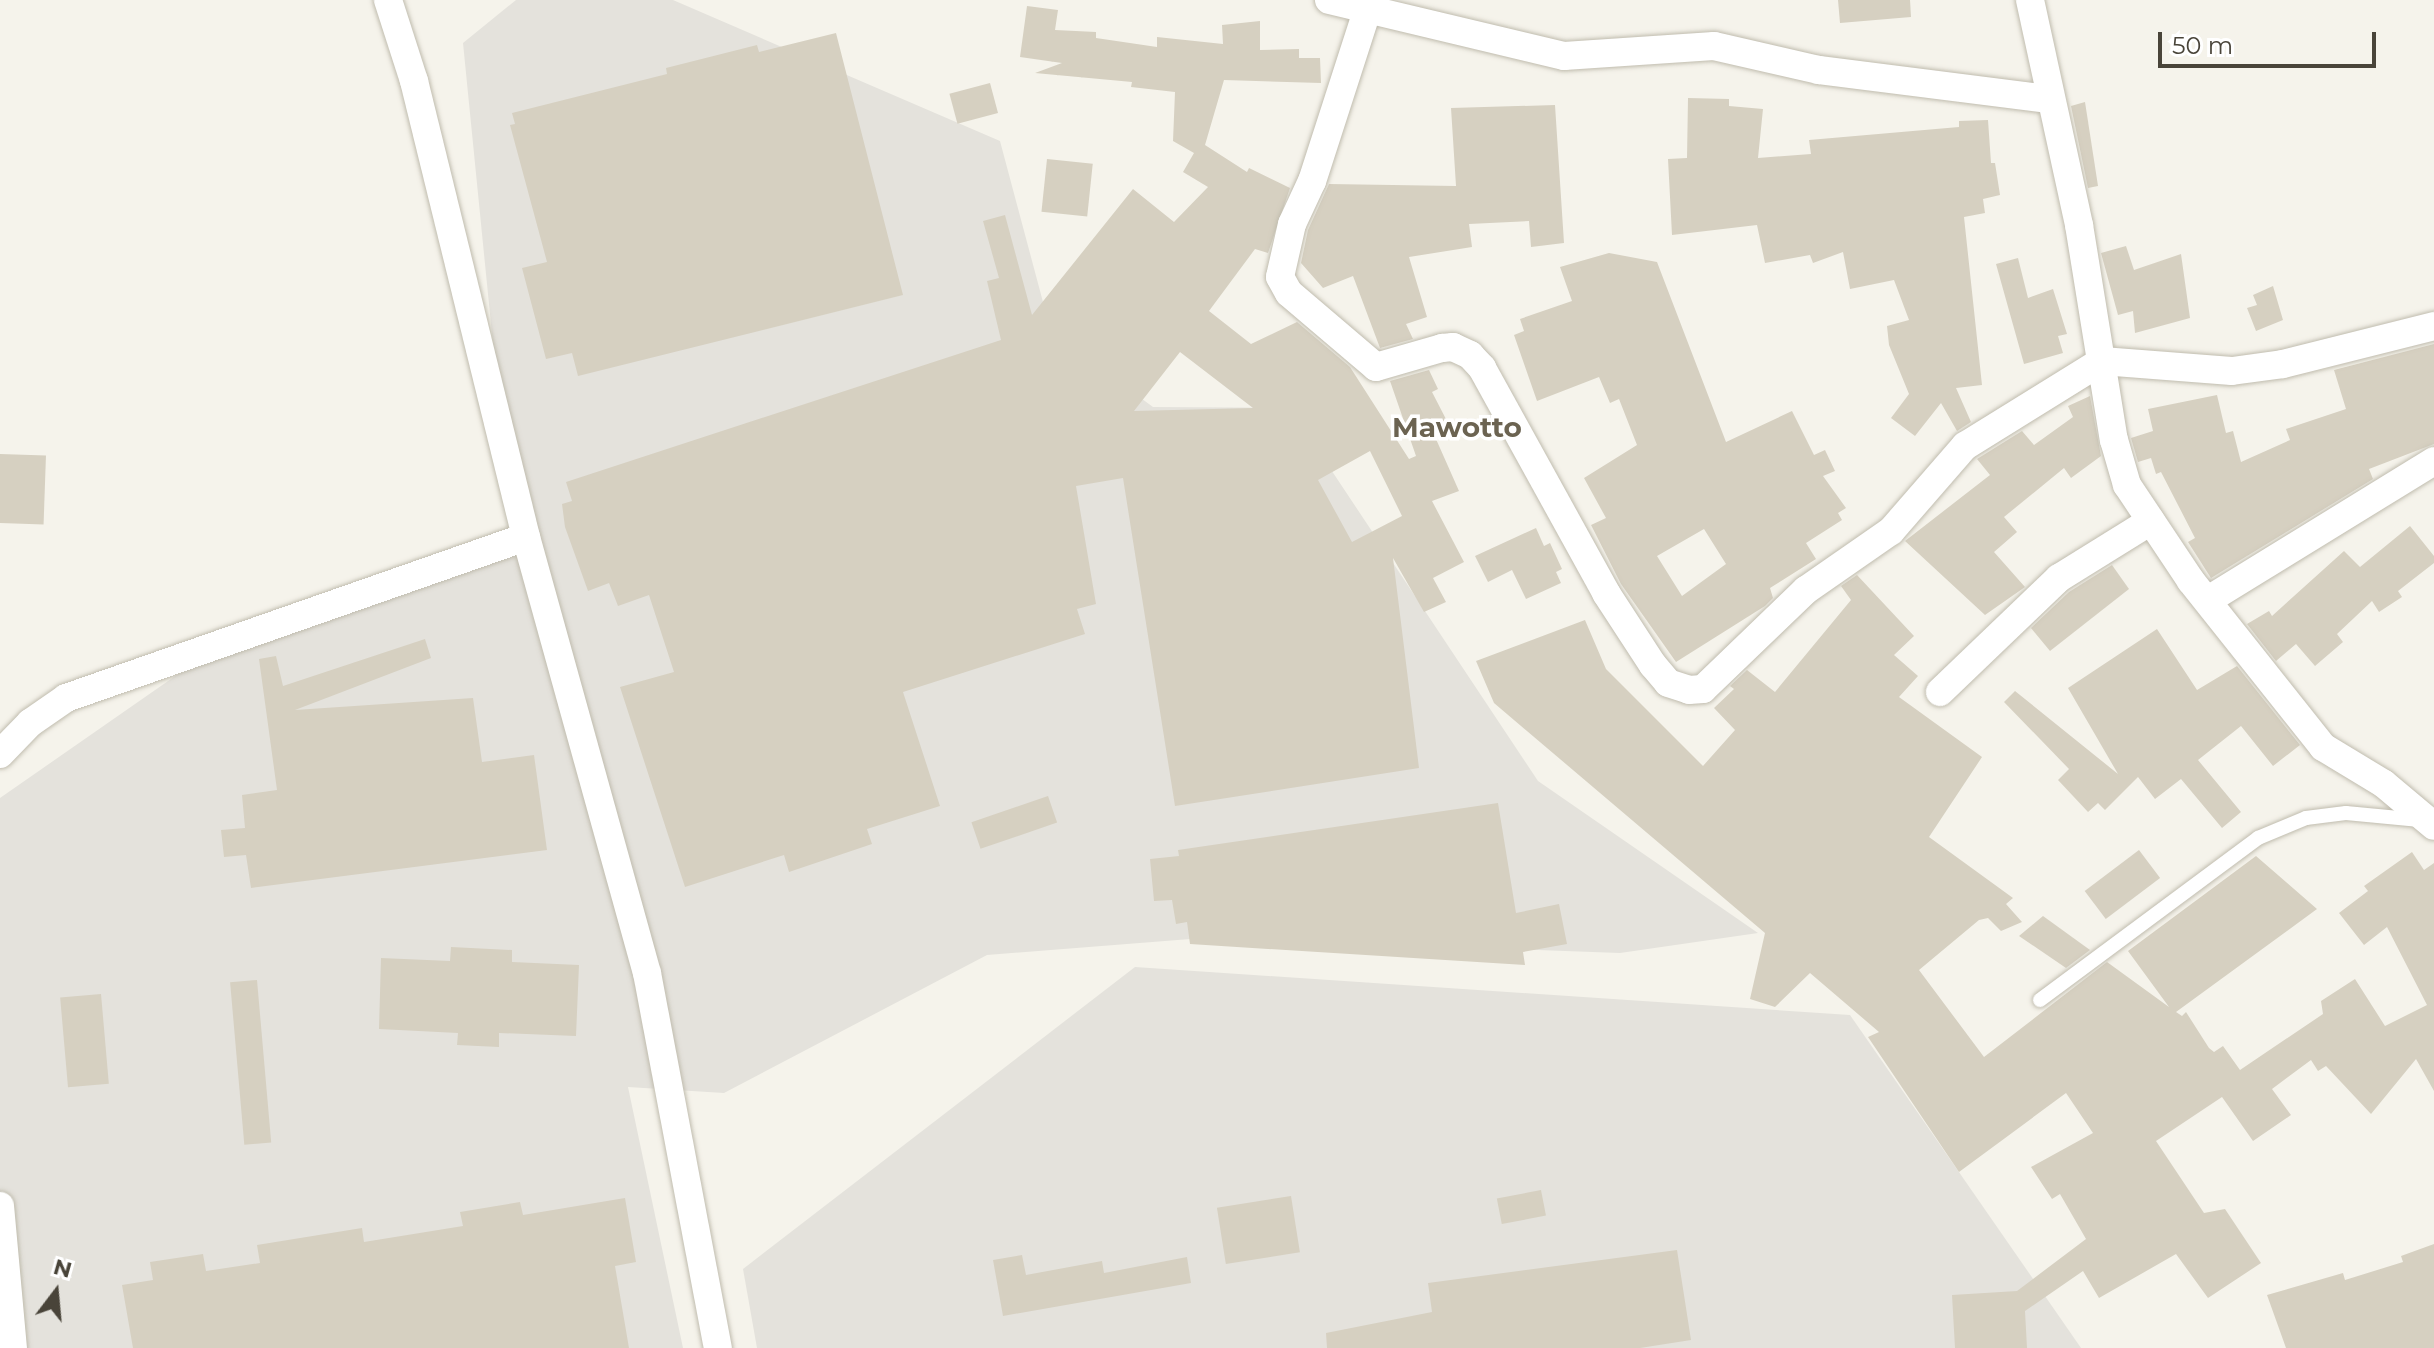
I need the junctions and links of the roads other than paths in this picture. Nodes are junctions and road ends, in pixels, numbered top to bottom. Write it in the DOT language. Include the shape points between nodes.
graph roads {
  1 [pos="388,0"];
  2 [pos="1329,0"];
  3 [pos="2030,0"];
  4 [pos="1367,11"];
  5 [pos="2049,99"];
  6 [pos="2434,326"];
  7 [pos="2102,361"];
  8 [pos="2434,461"];
  9 [pos="2151,521"];
  10 [pos="526,537"];
  11 [pos="2208,600"];
  12 [pos="1940,692"];
  13 [pos="0,754"];
  14 [pos="2431,823"];
  15 [pos="2040,1000"];
  16 [pos="0,1206"];
  17 [pos="13,1348"];
  18 [pos="718,1348"];
  1 -- 10 [label="street" via="414,81"];
  2 -- 4 [label="street"];
  3 -- 5 [label="street"];
  4 -- 5 [label="street" via="1564,56 1714,46 1819,70"];
  4 -- 7 [label="street" via="1312,181 1292,224 1280,277 1289,293 1376,367 1453,347 1476,362 1606,593 1668,683 1703,689 1806,590 1891,531 1965,446"];
  5 -- 7 [label="street" via="2079,225"];
  6 -- 7 [label="street" via="2283,364 2232,371"];
  7 -- 9 [label="street" via="2127,485"];
  8 -- 11 [label="street"];
  9 -- 11 [label="street"];
  9 -- 12 [label="street" via="2059,578"];
  10 -- 13 [label="street" via="66,698 30,723"];
  10 -- 18 [label="street" via="647,973"];
  11 -- 14 [label="street" via="2323,747 2384,784"];
  14 -- 15 [label="lane" via="2346,813 2306,818 2258,838"];
  16 -- 17 [label="street"];
}
